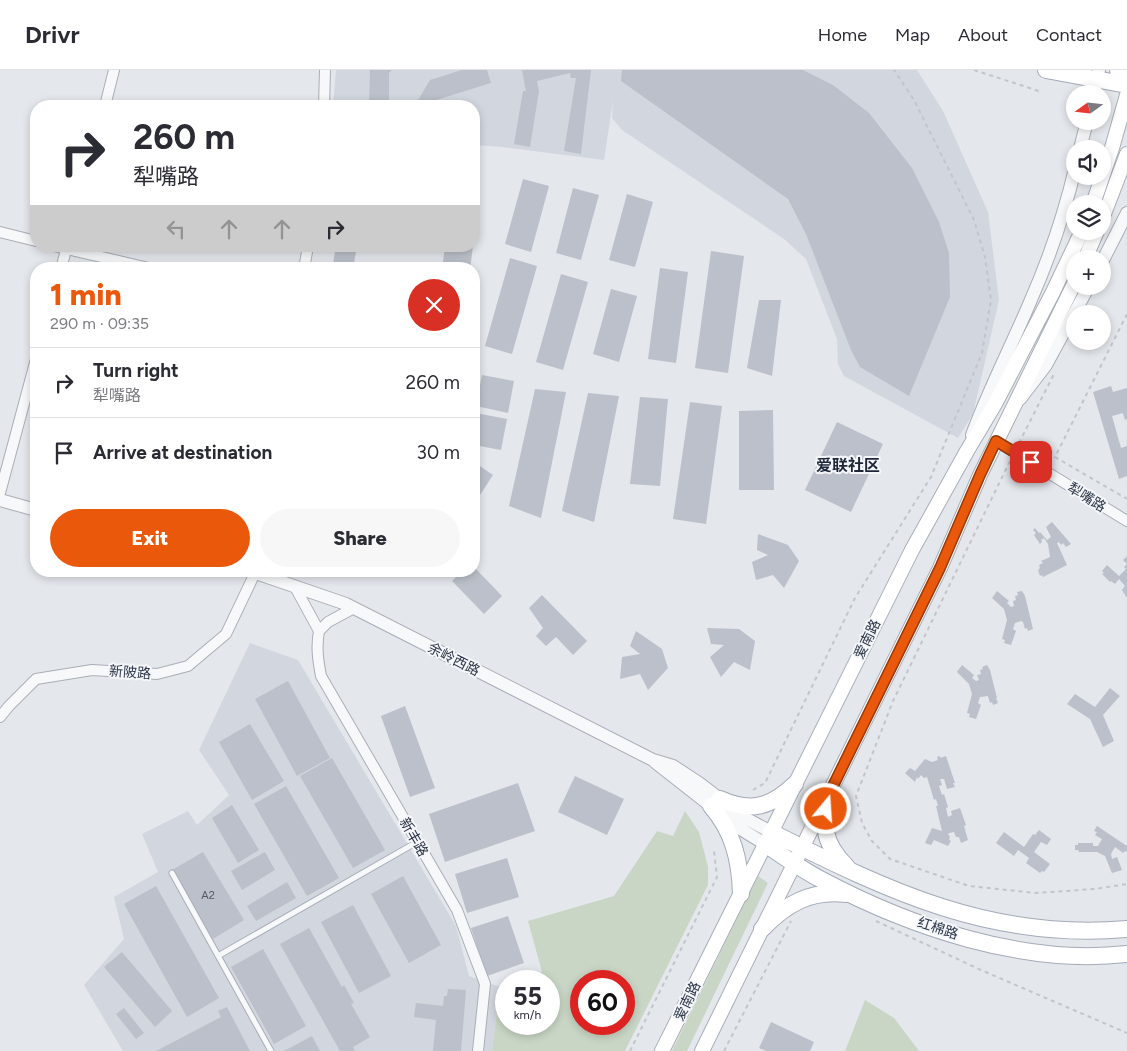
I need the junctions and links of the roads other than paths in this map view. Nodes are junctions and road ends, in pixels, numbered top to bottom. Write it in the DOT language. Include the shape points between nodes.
graph roads {
  1 [pos="114,70"];
  2 [pos="325,70"];
  3 [pos="1046,70"];
  4 [pos="1118,70"];
  5 [pos="1127,71"];
  6 [pos="1097,82"];
  7 [pos="1127,86"];
  8 [pos="1127,95"];
  9 [pos="106,100"];
  10 [pos="324,100"];
  11 [pos="1127,154"];
  12 [pos="1071,185"];
  13 [pos="1096,195"];
  14 [pos="1111,196"];
  15 [pos="1127,213"];
  16 [pos="0,232"];
  17 [pos="30,240"];
  18 [pos="1078,240"];
  19 [pos="1108,250"];
  20 [pos="83,252"];
  21 [pos="124,262"];
  22 [pos="1068,295"];
  23 [pos="1084,295"];
  24 [pos="30,381"];
  25 [pos="1011,410"];
  26 [pos="996,441"];
  27 [pos="967,450"];
  28 [pos="0,493"];
  29 [pos="0,500"];
  30 [pos="30,508"];
  31 [pos="1127,521"];
  32 [pos="252,577"];
  33 [pos="268,577"];
  34 [pos="296,587"];
  35 [pos="354,608"];
  36 [pos="319,631"];
  37 [pos="0,718"];
  38 [pos="795,784"];
  39 [pos="831,790"];
  40 [pos="715,803"];
  41 [pos="768,838"];
  42 [pos="417,842"];
  43 [pos="803,848"];
  44 [pos="795,863"];
  45 [pos="852,872"];
  46 [pos="172,873"];
  47 [pos="741,894"];
  48 [pos="853,894"];
  49 [pos="762,929"];
  50 [pos="1127,929"];
  51 [pos="1127,954"];
  52 [pos="218,956"];
  53 [pos="271,1051"];
  54 [pos="478,1051"];
  55 [pos="662,1051"];
  56 [pos="702,1051"];
  1 -- 9 [label="street"];
  2 -- 10 [label="street"];
  3 -- 6 [label="main road"];
  4 -- 5 [label="main road"];
  6 -- 7 [label="main road"];
  8 -- 13 [label="main road, bridge"];
  11 -- 14 [label="main road"];
  12 -- 27 [label="street" via="1044,268"];
  15 -- 19 [label="street"];
  16 -- 17 [label="street"];
  18 -- 27 [label="main road, 爱南路" via="995,404"];
  20 -- 21 [label="street"];
  22 -- 25 [label="main road"];
  23 -- 25 [label="street" via="1046,365"];
  24 -- 28 [label="street"];
  25 -- 26 [label="main road"];
  26 -- 31 [label="street, 犁嘴路"];
  26 -- 39 [label="main road" via="940,568"];
  27 -- 38 [label="main road, 爱南路" via="912,550"];
  29 -- 30 [label="street"];
  32 -- 37 [label="street, 新陂路" via="226,634 188,666 157,674 92,670 36,679"];
  33 -- 34 [label="street, 余岭西路"];
  34 -- 35 [label="street, 余岭西路"];
  34 -- 36 [label="street"];
  35 -- 36 [label="street" via="328,622"];
  35 -- 40 [label="street, 余岭西路" via="653,760 670,776"];
  36 -- 42 [label="street, 新丰路" via="321,676"];
  38 -- 40 [label="main road" via="783,795 759,806"];
  38 -- 41 [label="main road, 爱南路"];
  39 -- 43 [label="main road"];
  39 -- 45 [label="main road" via="824,822 827,837 840,860"];
  40 -- 41 [label="street, 余岭西路" via="738,828"];
  40 -- 47 [label="main road" via="735,847"];
  41 -- 43 [label="main road, 红棉路"];
  41 -- 44 [label="main road, 红棉路"];
  41 -- 47 [label="main road, 爱南路"];
  42 -- 52 [label="lane"];
  42 -- 54 [label="street, 新丰路" via="457,910 485,984"];
  43 -- 44 [label="main road"];
  43 -- 45 [label="main road, 红棉路"];
  44 -- 48 [label="main road, 红棉路"];
  44 -- 49 [label="main road"];
  45 -- 50 [label="main road, 红棉路" via="927,902 1004,924 1071,930"];
  46 -- 52 [label="lane"];
  47 -- 55 [label="main road, 爱南路"];
  48 -- 49 [label="main road" via="835,892 803,898 777,914"];
  48 -- 51 [label="main road, 红棉路" via="914,921 983,942 1053,954"];
  49 -- 56 [label="main road"];
  52 -- 53 [label="lane"];
}
